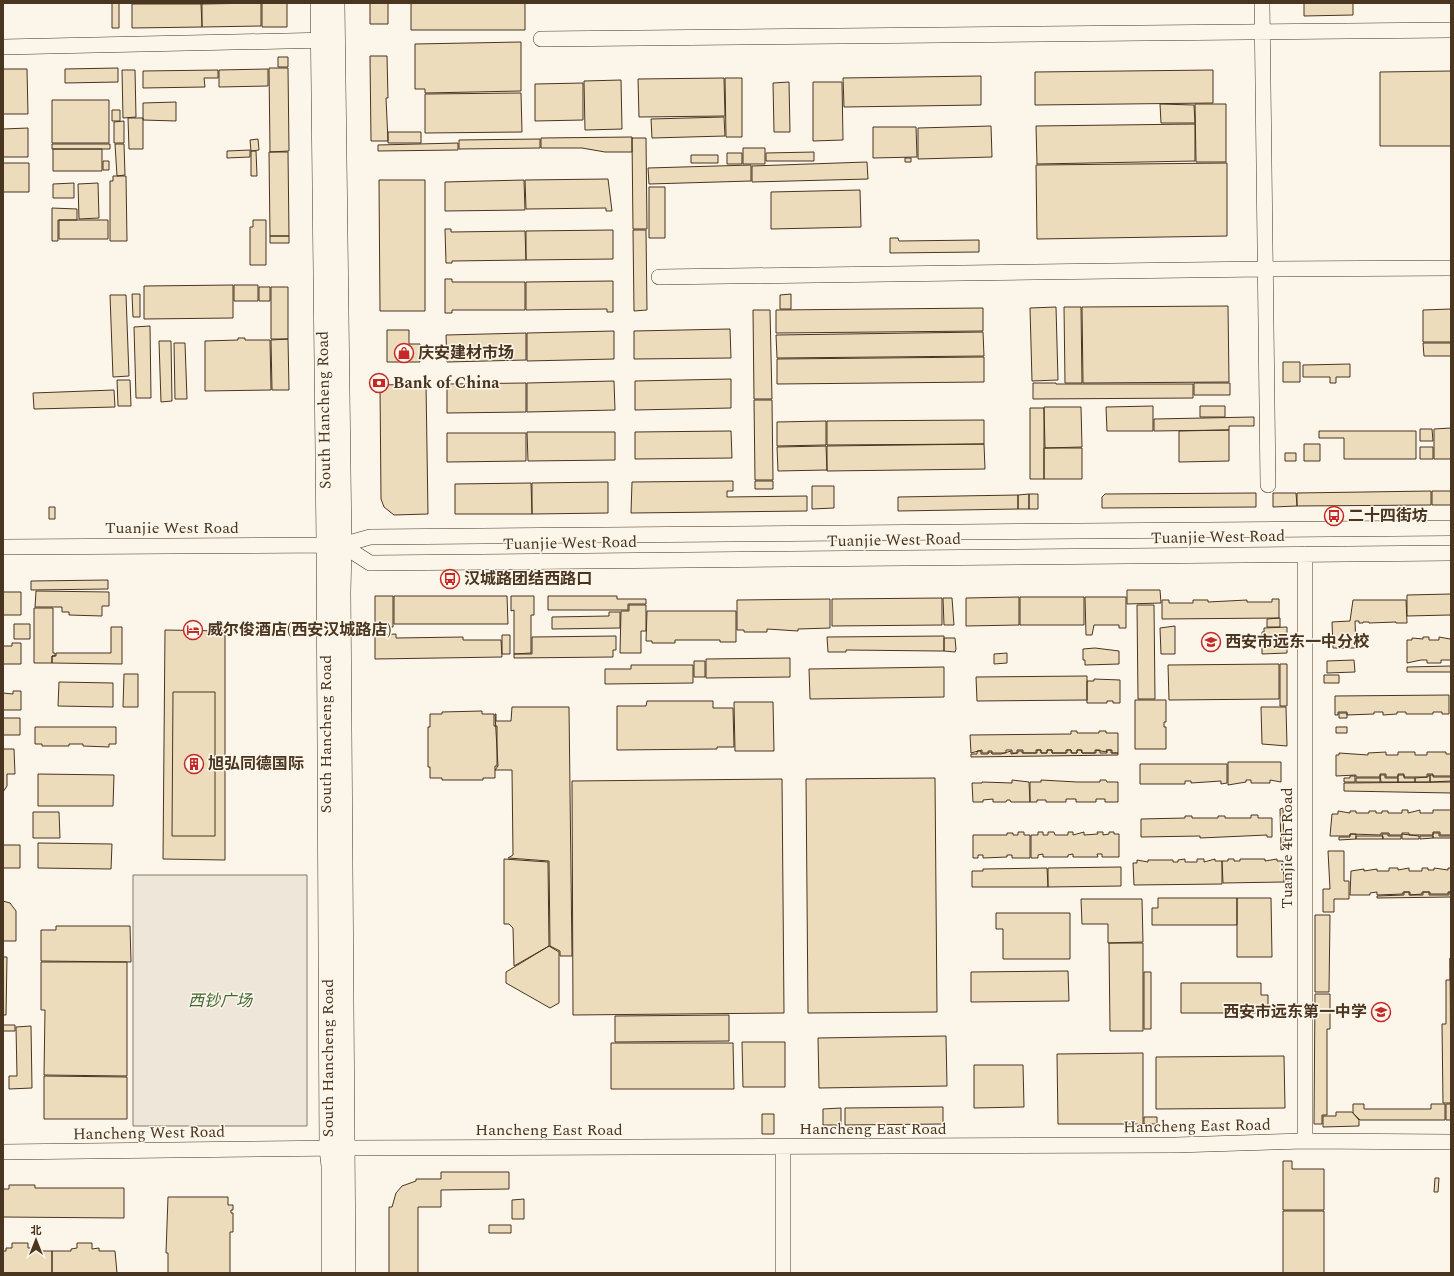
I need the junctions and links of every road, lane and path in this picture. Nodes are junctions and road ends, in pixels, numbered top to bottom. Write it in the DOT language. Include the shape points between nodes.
graph roads {
  1 [pos="320,3"];
  2 [pos="335,3"];
  3 [pos="1262,3"];
  4 [pos="1451,30"];
  5 [pos="1263,31"];
  6 [pos="541,39"];
  7 [pos="328,40"];
  8 [pos="3,47"];
  9 [pos="1451,268"];
  10 [pos="1265,269"];
  11 [pos="659,277"];
  12 [pos="1268,485"];
  13 [pos="1451,528"];
  14 [pos="334,544"];
  15 [pos="3,547"];
  16 [pos="1305,554"];
  17 [pos="1451,554"];
  18 [pos="1305,1141"];
  19 [pos="1451,1142"];
  20 [pos="783,1147"];
  21 [pos="296,1149"];
  22 [pos="337,1149"];
  23 [pos="3,1152"];
  24 [pos="331,1273"];
  25 [pos="346,1273"];
  26 [pos="783,1273"];
  1 -- 7 [label="main road, South Hancheng Road"];
  2 -- 7 [label="main road, South Hancheng Road"];
  3 -- 5 [label="street"];
  4 -- 5 [label="street"];
  5 -- 6 [label="street"];
  5 -- 10 [label="street"];
  7 -- 8 [label="street"];
  7 -- 14 [label="main road, South Hancheng Road"];
  9 -- 10 [label="street"];
  10 -- 11 [label="street"];
  10 -- 12 [label="street"];
  13 -- 14 [label="street, Tuanjie West Road" via="370,537"];
  14 -- 15 [label="street, Tuanjie West Road"];
  14 -- 16 [label="street, Tuanjie West Road" via="370,563"];
  14 -- 22 [label="main road, South Hancheng Road" via="341,600"];
  16 -- 17 [label="street, Tuanjie West Road"];
  16 -- 18 [label="street, Tuanjie 4th Road"];
  18 -- 19 [label="street, Hancheng East Road"];
  18 -- 20 [label="street, Hancheng East Road" via="1168,1146"];
  20 -- 22 [label="street, Hancheng East Road"];
  20 -- 26 [label="street"];
  21 -- 22 [label="street, Hancheng East Road"];
  21 -- 23 [label="street, Hancheng West Road"];
  22 -- 24 [label="main road, South Hancheng Road" via="331,1166"];
  22 -- 25 [label="main road, South Hancheng Road"];
}
